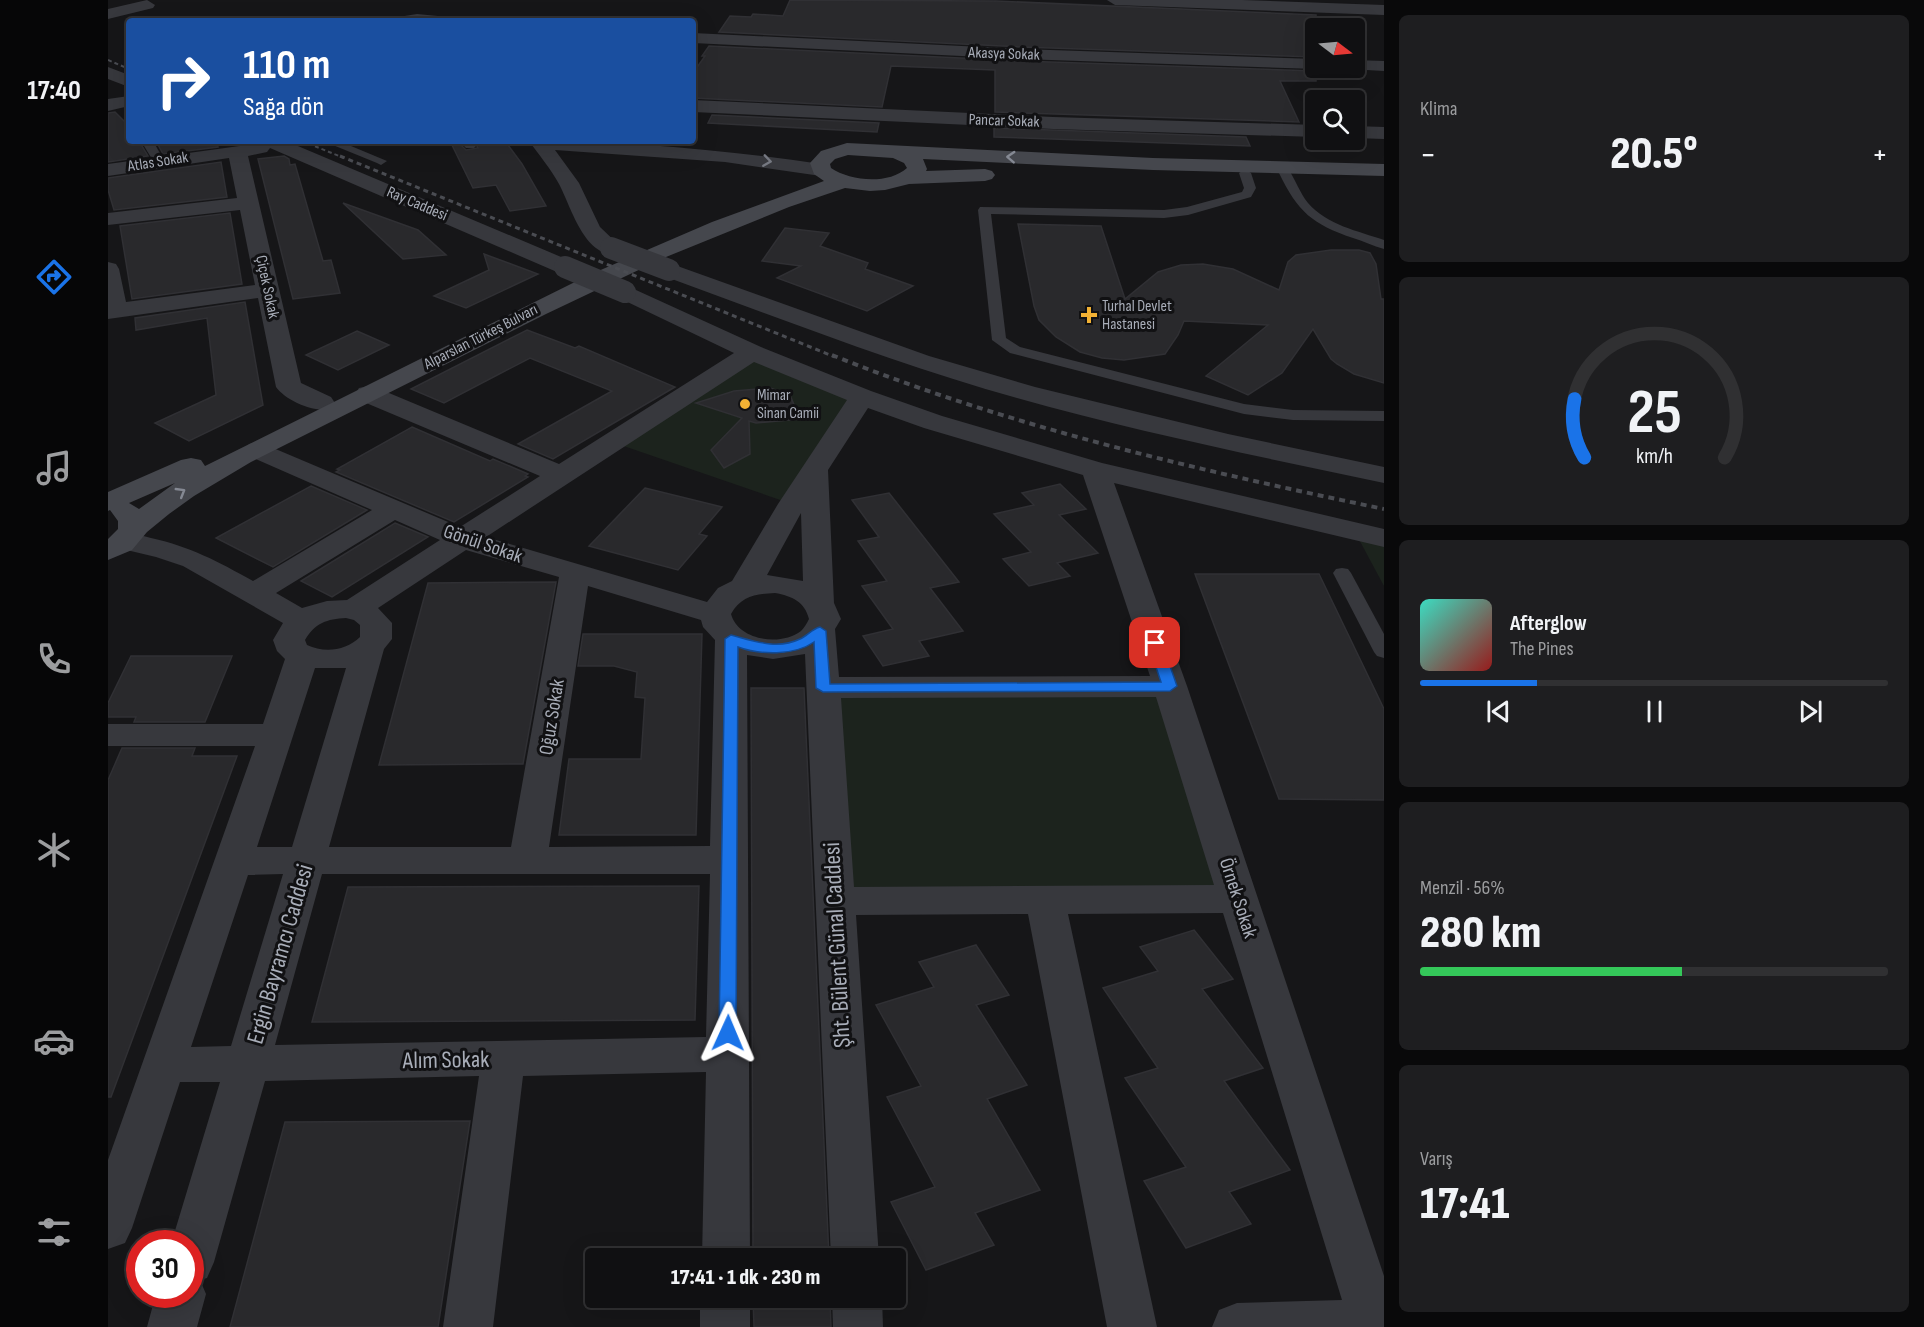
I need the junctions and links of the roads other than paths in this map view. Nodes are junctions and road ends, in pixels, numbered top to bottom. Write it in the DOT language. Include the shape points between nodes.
graph roads {
  1 [pos="409,0"];
  2 [pos="1115,0"];
  3 [pos="164,2"];
  4 [pos="142,3"];
  5 [pos="1384,10"];
  6 [pos="108,14"];
  7 [pos="417,18"];
  8 [pos="696,38"];
  9 [pos="1305,64"];
  10 [pos="1365,65"];
  11 [pos="1384,66"];
  12 [pos="108,72"];
  13 [pos="126,81"];
  14 [pos="126,102"];
  15 [pos="108,105"];
  16 [pos="696,106"];
  17 [pos="1305,131"];
  18 [pos="1365,132"];
  19 [pos="1384,133"];
  20 [pos="696,142"];
  21 [pos="149,144"];
  22 [pos="269,144"];
  23 [pos="276,144"];
  24 [pos="337,144"];
  25 [pos="541,144"];
  26 [pos="566,144"];
  27 [pos="788,146"];
  28 [pos="811,148"];
  29 [pos="847,149"];
  30 [pos="237,150"];
  31 [pos="645,150"];
  32 [pos="896,152"];
  33 [pos="381,161"];
  34 [pos="159,162"];
  35 [pos="108,170"];
  36 [pos="1384,170"];
  37 [pos="1245,172"];
  38 [pos="1285,174"];
  39 [pos="830,175"];
  40 [pos="1384,176"];
  41 [pos="906,178"];
  42 [pos="569,183"];
  43 [pos="249,203"];
  44 [pos="108,219"];
  45 [pos="1384,245"];
  46 [pos="641,260"];
  47 [pos="108,269"];
  48 [pos="268,290"];
  49 [pos="112,312"];
  50 [pos="752,352"];
  51 [pos="369,394"];
  52 [pos="862,397"];
  53 [pos="322,403"];
  54 [pos="1384,416"];
  55 [pos="259,450"];
  56 [pos="814,470"];
  57 [pos="1095,470"];
  58 [pos="561,475"];
  59 [pos="1384,475"];
  60 [pos="108,501"];
  61 [pos="108,507"];
  62 [pos="394,509"];
  63 [pos="1384,538"];
  64 [pos="462,539"];
  65 [pos="123,540"];
  66 [pos="575,573"];
  67 [pos="1342,573"];
  68 [pos="744,588"];
  69 [pos="253,594"];
  70 [pos="353,610"];
  71 [pos="819,616"];
  72 [pos="723,627"];
  73 [pos="302,639"];
  74 [pos="369,646"];
  75 [pos="1384,652"];
  76 [pos="1170,686"];
  77 [pos="823,688"];
  78 [pos="108,735"];
  79 [pos="276,735"];
  80 [pos="730,860"];
  81 [pos="233,861"];
  82 [pos="307,861"];
  83 [pos="528,861"];
  84 [pos="1238,899"];
  85 [pos="1045,900"];
  86 [pos="835,901"];
  87 [pos="728,1054"];
  88 [pos="503,1058"];
  89 [pos="248,1064"];
  90 [pos="164,1065"];
  91 [pos="108,1228"];
  92 [pos="199,1230"];
  93 [pos="726,1248"];
  94 [pos="854,1248"];
  95 [pos="177,1308"];
  96 [pos="725,1308"];
  97 [pos="857,1308"];
  98 [pos="1375,1325"];
  99 [pos="172,1327"];
  100 [pos="468,1327"];
  101 [pos="725,1327"];
  102 [pos="858,1327"];
  103 [pos="1132,1327"];
  104 [pos="1237,1327"];
  1 -- 7 [label="street"];
  2 -- 5 [label="street"];
  3 -- 4 [label="street"];
  4 -- 6 [label="street"];
  8 -- 9 [label="street, Akasya Sokak"];
  10 -- 11 [label="street"];
  12 -- 13 [label="street"];
  14 -- 15 [label="street"];
  16 -- 17 [label="street, Pancar Sokak"];
  18 -- 19 [label="street"];
  20 -- 27 [label="street"];
  21 -- 34 [label="lane"];
  22 -- 30 [label="street, Atlas Sokak"];
  23 -- 50 [label="street, Ray Caddesi, bridge" via="625,292"];
  24 -- 33 [label="lane"];
  25 -- 42 [label="street"];
  26 -- 31 [label="street"];
  28 -- 29 [label="street"];
  29 -- 32 [label="street"];
  29 -- 39 [label="street" via="820,163"];
  30 -- 34 [label="street, Atlas Sokak"];
  30 -- 43 [label="street, Çiçek Sokak"];
  31 -- 39 [label="street, one-way" via="724,156"];
  31 -- 42 [label="street" via="591,161 576,170"];
  36 -- 32 [label="street, one-way"];
  32 -- 41 [label="street" via="913,159 917,166 915,173"];
  34 -- 35 [label="street, Atlas Sokak"];
  37 -- 38 [label="street"];
  37 -- 41 [label="street" via="1155,170"];
  37 -- 54 [label="lane" via="1250,188 1247,194 1188,211 1140,214 984,210 999,340 1015,350 1227,406 1293,415"];
  38 -- 40 [label="street"];
  38 -- 45 [label="lane" via="1305,211 1328,225"];
  39 -- 41 [label="street" via="882,184"];
  39 -- 46 [label="street, Alparslan Türkeş Bulvarı" via="758,211"];
  39 -- 53 [label="street, Alparslan Türkeş Bulvarı" via="671,235 551,289"];
  42 -- 46 [label="street, bridge" via="591,230 611,248"];
  43 -- 44 [label="street"];
  43 -- 48 [label="street, Çiçek Sokak"];
  46 -- 51 [label="street, Alparslan Türkeş Bulvarı" via="555,299"];
  46 -- 59 [label="street, bridge" via="920,361 1027,393"];
  47 -- 49 [label="street"];
  48 -- 49 [label="street"];
  48 -- 53 [label="street, Çiçek Sokak" via="289,387"];
  50 -- 52 [label="street, Ray Caddesi"];
  50 -- 58 [label="street"];
  51 -- 55 [label="street, Alparslan Türkeş Bulvarı"];
  51 -- 58 [label="street"];
  52 -- 56 [label="street"];
  52 -- 57 [label="street, Ray Caddesi"];
  53 -- 60 [label="street, Alparslan Türkeş Bulvarı"];
  55 -- 62 [label="street, Gönül Sokak"];
  65 -- 55 [label="street, Alparslan Türkeş Bulvarı, one-way" via="166,502"];
  56 -- 68 [label="street"];
  56 -- 71 [label="street, Şht. Bülent Günal Caddesi"];
  57 -- 63 [label="street, Ray Caddesi"];
  57 -- 76 [label="street, Örnek Sokak"];
  58 -- 64 [label="street"];
  61 -- 65 [label="street" via="134,519"];
  62 -- 64 [label="street, Gönül Sokak"];
  62 -- 69 [label="street"];
  64 -- 66 [label="street, Gönül Sokak"];
  64 -- 70 [label="street"];
  65 -- 69 [label="street" via="186,557"];
  66 -- 72 [label="street, Gönül Sokak"];
  66 -- 83 [label="street, Oğuz Sokak"];
  67 -- 75 [label="lane"];
  68 -- 71 [label="street" via="765,584 805,592"];
  68 -- 72 [label="street" via="721,602"];
  69 -- 73 [label="street"];
  70 -- 73 [label="street" via="322,612"];
  70 -- 74 [label="street" via="365,613 376,623 376,636"];
  71 -- 72 [label="street" via="806,642 786,648 751,647"];
  71 -- 77 [label="street, Şht. Bülent Günal Caddesi"];
  72 -- 80 [label="street"];
  73 -- 74 [label="street" via="319,660 338,660"];
  73 -- 79 [label="street"];
  74 -- 82 [label="street, Ergin Bayramcı Caddesi"];
  76 -- 77 [label="street"];
  76 -- 84 [label="street, Örnek Sokak"];
  77 -- 86 [label="street, Şht. Bülent Günal Caddesi"];
  78 -- 79 [label="street"];
  79 -- 81 [label="street"];
  80 -- 83 [label="street"];
  80 -- 87 [label="street"];
  81 -- 82 [label="street"];
  81 -- 90 [label="street"];
  82 -- 83 [label="street"];
  82 -- 89 [label="street, Ergin Bayramcı Caddesi"];
  84 -- 85 [label="street"];
  84 -- 98 [label="street, Örnek Sokak"];
  85 -- 86 [label="street"];
  85 -- 103 [label="street"];
  86 -- 94 [label="street, Şht. Bülent Günal Caddesi"];
  87 -- 88 [label="street, Alım Sokak"];
  87 -- 93 [label="street"];
  88 -- 89 [label="street, Alım Sokak"];
  88 -- 100 [label="street"];
  89 -- 90 [label="street, Alım Sokak"];
  89 -- 92 [label="street, Ergin Bayramcı Caddesi"];
  90 -- 91 [label="street"];
  95 -- 99 [label="street"];
  96 -- 101 [label="street"];
  97 -- 102 [label="street"];
  98 -- 104 [label="street"];
}
